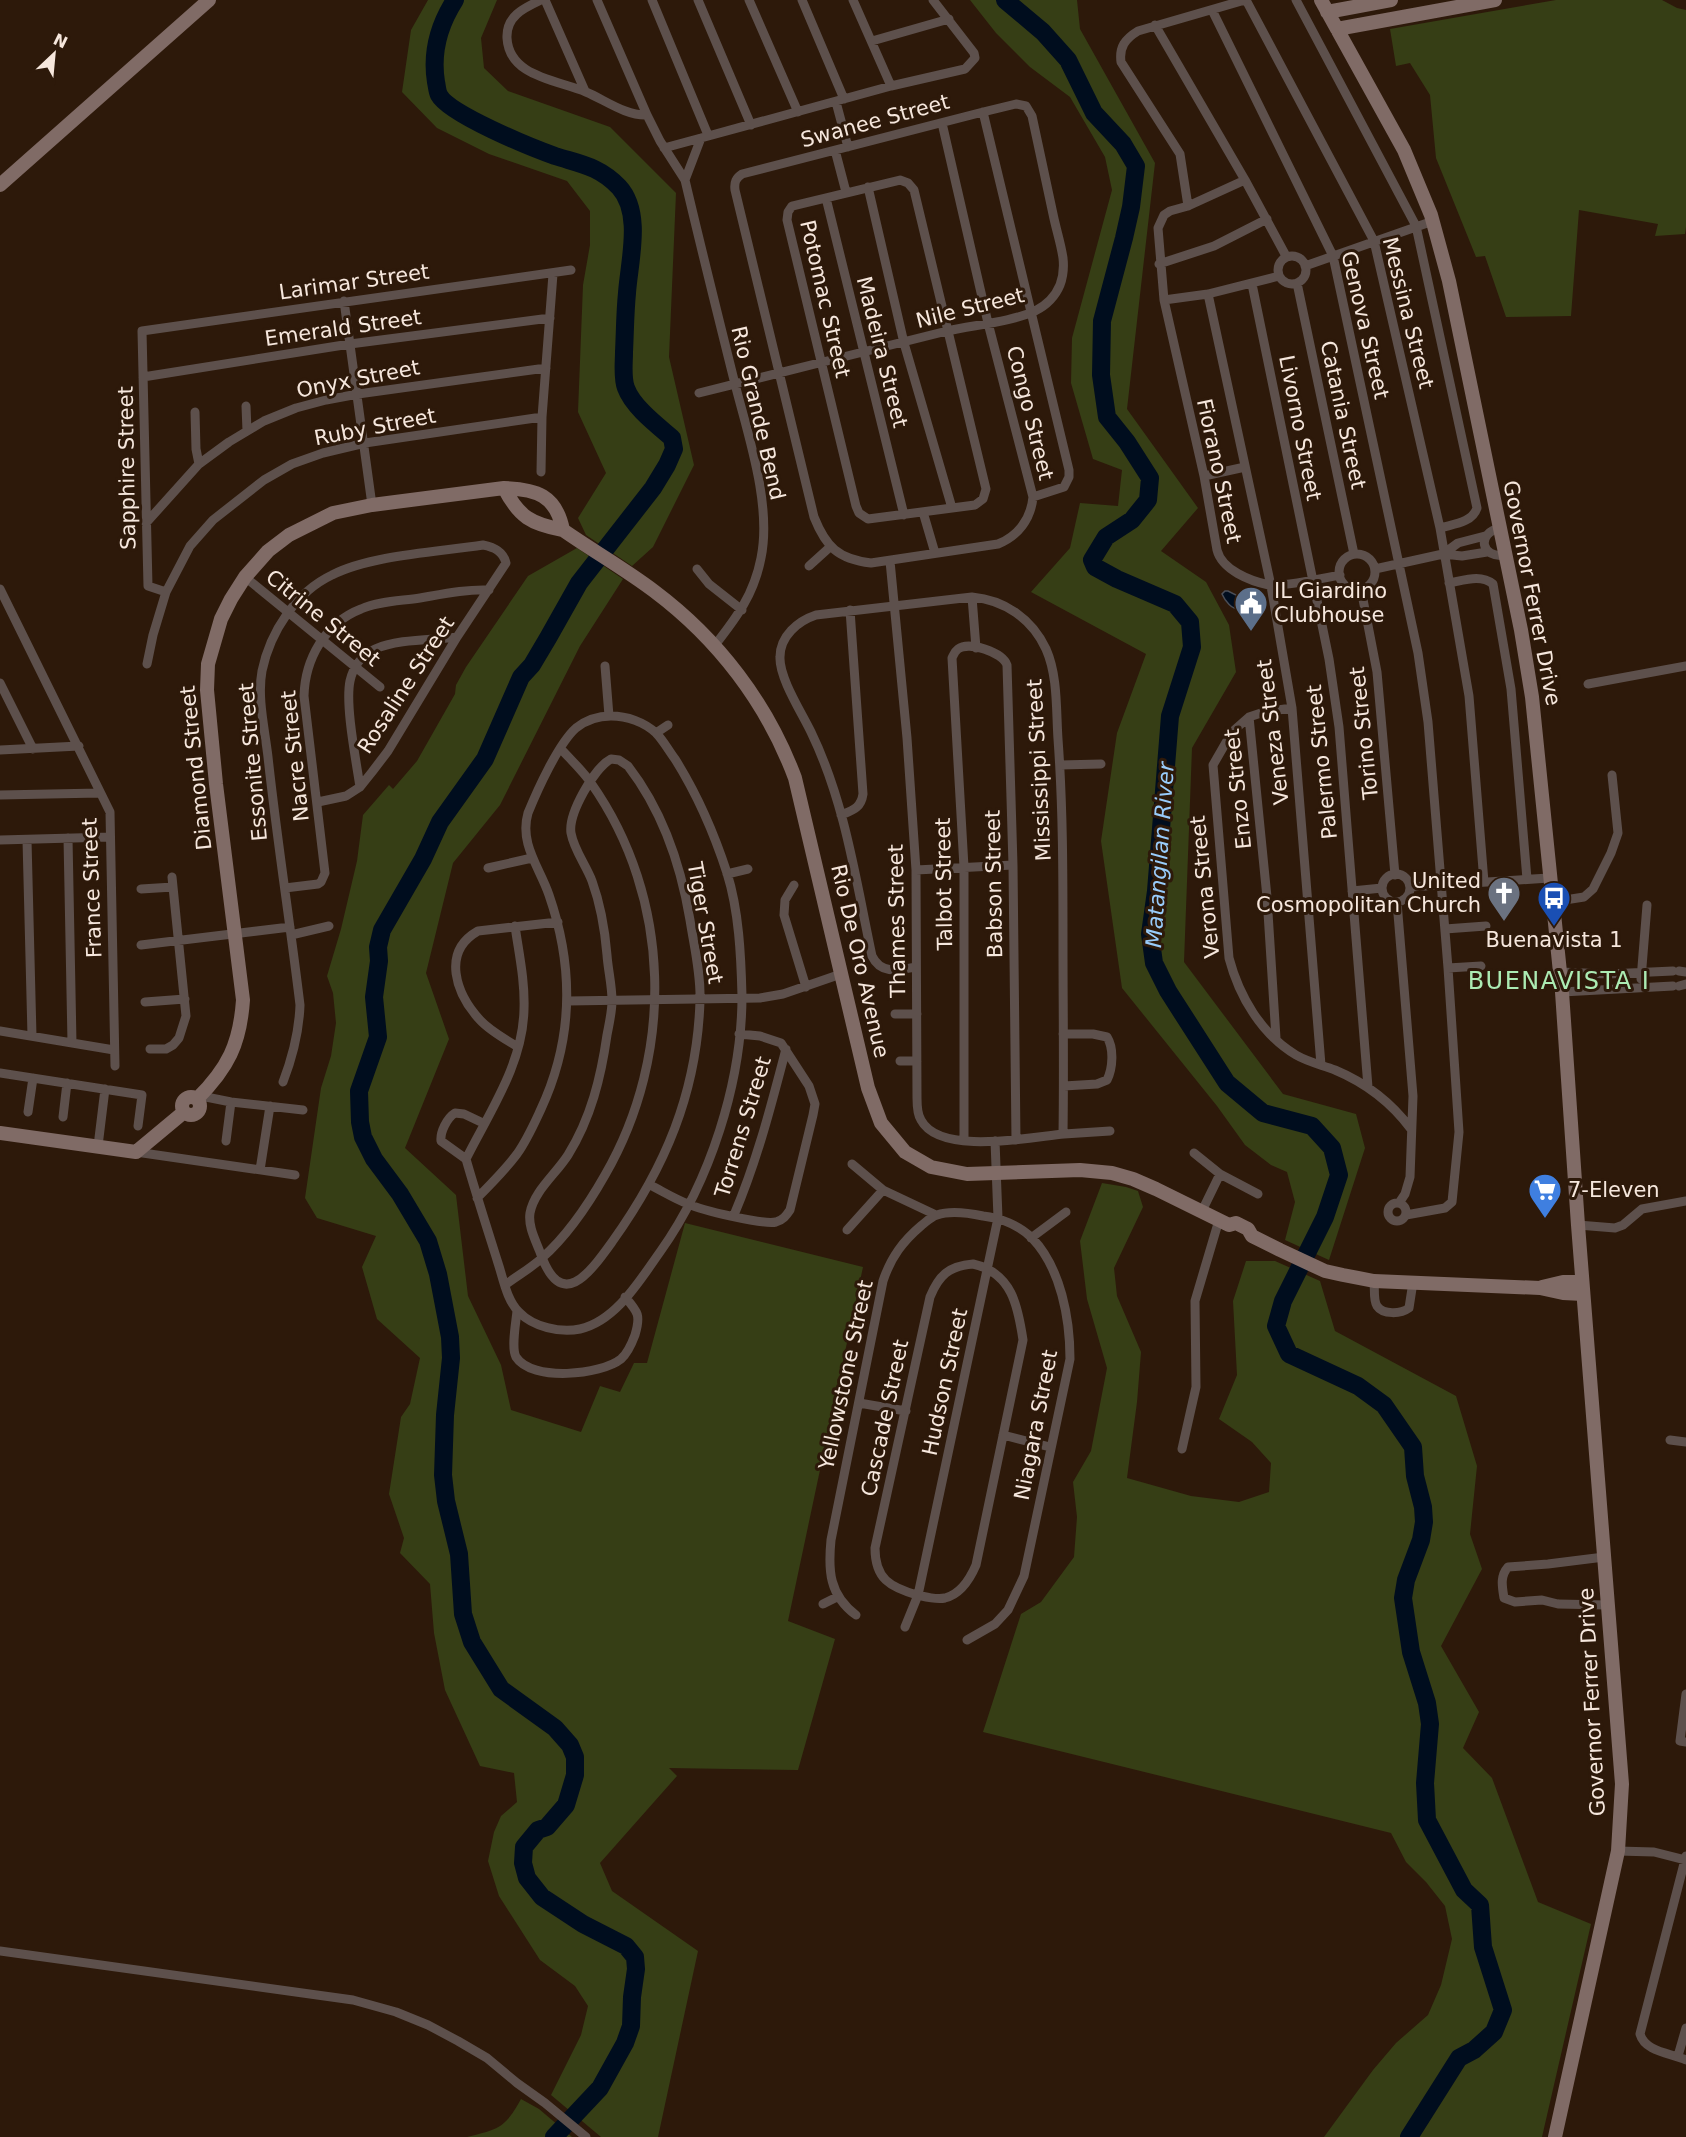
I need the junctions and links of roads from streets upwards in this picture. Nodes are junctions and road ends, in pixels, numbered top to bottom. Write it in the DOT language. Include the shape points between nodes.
graph roads {
  1 [pos="209,0"];
  2 [pos="543,0"];
  3 [pos="597,0"];
  4 [pos="652,0"];
  5 [pos="698,0"];
  6 [pos="749,0"];
  7 [pos="802,0"];
  8 [pos="854,0"];
  9 [pos="933,0"];
  10 [pos="1246,0"];
  11 [pos="1296,0"];
  12 [pos="1390,0"];
  13 [pos="1495,0"];
  14 [pos="1324,6"];
  15 [pos="1212,10"];
  16 [pos="949,19"];
  17 [pos="1155,25"];
  18 [pos="1337,29"];
  19 [pos="872,41"];
  20 [pos="891,86"];
  21 [pos="585,92"];
  22 [pos="840,100"];
  23 [pos="1026,106"];
  24 [pos="798,112"];
  25 [pos="983,112"];
  26 [pos="647,116"];
  27 [pos="942,123"];
  28 [pos="752,125"];
  29 [pos="705,136"];
  30 [pos="848,147"];
  31 [pos="664,148"];
  32 [pos="835,150"];
  33 [pos="685,180"];
  34 [pos="1245,180"];
  35 [pos="0,185"];
  36 [pos="868,187"];
  37 [pos="846,192"];
  38 [pos="826,198"];
  39 [pos="1188,206"];
  40 [pos="1266,219"];
  41 [pos="1433,221"];
  42 [pos="1416,226"];
  43 [pos="1374,241"];
  44 [pos="1286,256"];
  45 [pos="1333,256"];
  46 [pos="1159,264"];
  47 [pos="1305,266"];
  48 [pos="571,270"];
  49 [pos="553,274"];
  50 [pos="1279,276"];
  51 [pos="1297,283"];
  52 [pos="1252,284"];
  53 [pos="1208,294"];
  54 [pos="1164,300"];
  55 [pos="344,301"];
  56 [pos="1032,312"];
  57 [pos="550,318"];
  58 [pos="988,323"];
  59 [pos="142,331"];
  60 [pos="947,331"];
  61 [pos="904,342"];
  62 [pos="350,344"];
  63 [pos="864,352"];
  64 [pos="822,363"];
  65 [pos="546,368"];
  66 [pos="779,373"];
  67 [pos="143,377"];
  68 [pos="735,384"];
  69 [pos="699,393"];
  70 [pos="358,394"];
  71 [pos="246,405"];
  72 [pos="195,412"];
  73 [pos="542,417"];
  74 [pos="247,431"];
  75 [pos="365,443"];
  76 [pos="199,464"];
  77 [pos="1245,467"];
  78 [pos="541,472"];
  79 [pos="1204,476"];
  80 [pos="504,488"];
  81 [pos="1033,497"];
  82 [pos="372,505"];
  83 [pos="952,508"];
  84 [pos="923,512"];
  85 [pos="904,515"];
  86 [pos="146,523"];
  87 [pos="1440,528"];
  88 [pos="1500,528"];
  89 [pos="563,530"];
  90 [pos="1485,536"];
  91 [pos="830,547"];
  92 [pos="1487,552"];
  93 [pos="934,553"];
  94 [pos="1354,554"];
  95 [pos="1443,554"];
  96 [pos="1505,555"];
  97 [pos="890,561"];
  98 [pos="506,563"];
  99 [pos="1399,564"];
  100 [pos="809,566"];
  101 [pos="697,569"];
  102 [pos="1375,569"];
  103 [pos="1340,575"];
  104 [pos="245,577"];
  105 [pos="1312,579"];
  106 [pos="1449,583"];
  107 [pos="1271,586"];
  108 [pos="1361,589"];
  109 [pos="1,590"];
  110 [pos="489,590"];
  111 [pos="165,592"];
  112 [pos="972,597"];
  113 [pos="896,604"];
  114 [pos="742,610"];
  115 [pos="850,610"];
  116 [pos="288,613"];
  117 [pos="457,638"];
  118 [pos="321,640"];
  119 [pos="715,645"];
  120 [pos="976,648"];
  121 [pos="147,664"];
  122 [pos="605,666"];
  123 [pos="1686,666"];
  124 [pos="355,667"];
  125 [pos="0,683"];
  126 [pos="1588,684"];
  127 [pos="380,687"];
  128 [pos="1292,708"];
  129 [pos="609,716"];
  130 [pos="1249,717"];
  131 [pos="668,725"];
  132 [pos="656,733"];
  133 [pos="79,746"];
  134 [pos="33,749"];
  135 [pos="561,749"];
  136 [pos="0,750"];
  137 [pos="1101,764"];
  138 [pos="1060,765"];
  139 [pos="1612,775"];
  140 [pos="590,781"];
  141 [pos="360,787"];
  142 [pos="100,793"];
  143 [pos="0,795"];
  144 [pos="318,802"];
  145 [pos="841,815"];
  146 [pos="110,837"];
  147 [pos="68,838"];
  148 [pos="0,840"];
  149 [pos="27,840"];
  150 [pos="532,858"];
  151 [pos="1013,865"];
  152 [pos="964,867"];
  153 [pos="488,868"];
  154 [pos="748,869"];
  155 [pos="916,870"];
  156 [pos="728,874"];
  157 [pos="1395,874"];
  158 [pos="172,877"];
  159 [pos="1549,878"];
  160 [pos="1527,879"];
  161 [pos="1484,882"];
  162 [pos="794,885"];
  163 [pos="1440,885"];
  164 [pos="173,887"];
  165 [pos="1410,887"];
  166 [pos="285,888"];
  167 [pos="1382,888"];
  168 [pos="141,889"];
  169 [pos="1352,891"];
  170 [pos="1397,902"];
  171 [pos="1552,902"];
  172 [pos="1647,905"];
  173 [pos="558,922"];
  174 [pos="329,926"];
  175 [pos="515,926"];
  176 [pos="1485,926"];
  177 [pos="1444,929"];
  178 [pos="291,931"];
  179 [pos="233,933"];
  180 [pos="178,941"];
  181 [pos="141,945"];
  182 [pos="1481,966"];
  183 [pos="916,967"];
  184 [pos="1448,968"];
  185 [pos="1679,971"];
  186 [pos="1560,972"];
  187 [pos="1641,973"];
  188 [pos="841,974"];
  189 [pos="1608,974"];
  190 [pos="1679,985"];
  191 [pos="806,987"];
  192 [pos="1641,987"];
  193 [pos="1609,990"];
  194 [pos="1562,992"];
  195 [pos="742,998"];
  196 [pos="185,999"];
  197 [pos="700,999"];
  198 [pos="656,1000"];
  199 [pos="568,1001"];
  200 [pos="612,1001"];
  201 [pos="145,1002"];
  202 [pos="894,1014"];
  203 [pos="917,1014"];
  204 [pos="0,1031"];
  205 [pos="739,1034"];
  206 [pos="1063,1034"];
  207 [pos="32,1036"];
  208 [pos="1276,1038"];
  209 [pos="72,1043"];
  210 [pos="518,1047"];
  211 [pos="150,1049"];
  212 [pos="786,1049"];
  213 [pos="114,1050"];
  214 [pos="917,1060"];
  215 [pos="900,1061"];
  216 [pos="1321,1065"];
  217 [pos="115,1066"];
  218 [pos="0,1073"];
  219 [pos="33,1078"];
  220 [pos="283,1082"];
  221 [pos="67,1083"];
  222 [pos="1064,1086"];
  223 [pos="1368,1087"];
  224 [pos="105,1089"];
  225 [pos="199,1098"];
  226 [pos="231,1102"];
  227 [pos="270,1106"];
  228 [pos="303,1110"];
  229 [pos="28,1112"];
  230 [pos="63,1117"];
  231 [pos="483,1123"];
  232 [pos="138,1126"];
  233 [pos="1411,1129"];
  234 [pos="1110,1131"];
  235 [pos="0,1133"];
  236 [pos="1063,1134"];
  237 [pos="964,1140"];
  238 [pos="1016,1140"];
  239 [pos="226,1141"];
  240 [pos="995,1141"];
  241 [pos="98,1146"];
  242 [pos="136,1152"];
  243 [pos="1194,1153"];
  244 [pos="466,1159"];
  245 [pos="852,1164"];
  246 [pos="260,1170"];
  247 [pos="995,1173"];
  248 [pos="1220,1174"];
  249 [pos="295,1175"];
  250 [pos="650,1185"];
  251 [pos="883,1190"];
  252 [pos="1258,1194"];
  253 [pos="477,1198"];
  254 [pos="1686,1201"];
  255 [pos="1398,1203"];
  256 [pos="689,1205"];
  257 [pos="1202,1211"];
  258 [pos="1066,1212"];
  259 [pos="734,1215"];
  260 [pos="936,1215"];
  261 [pos="1406,1215"];
  262 [pos="998,1218"];
  263 [pos="1224,1222"];
  264 [pos="1578,1225"];
  265 [pos="847,1230"];
  266 [pos="1031,1238"];
  267 [pos="542,1258"];
  268 [pos="987,1267"];
  269 [pos="1374,1281"];
  270 [pos="1413,1282"];
  271 [pos="505,1285"];
  272 [pos="1583,1288"];
  273 [pos="625,1297"];
  274 [pos="517,1311"];
  275 [pos="859,1403"];
  276 [pos="906,1411"];
  277 [pos="1003,1435"];
  278 [pos="1670,1440"];
  279 [pos="1686,1442"];
  280 [pos="1050,1448"];
  281 [pos="1182,1449"];
  282 [pos="1030,1552"];
  283 [pos="1041,1554"];
  284 [pos="1604,1557"];
  285 [pos="918,1595"];
  286 [pos="837,1597"];
  287 [pos="824,1604"];
  288 [pos="1607,1605"];
  289 [pos="856,1615"];
  290 [pos="905,1627"];
  291 [pos="968,1640"];
  292 [pos="1686,1694"];
  293 [pos="1686,1742"];
  294 [pos="1618,1851"];
  295 [pos="1685,1858"];
  296 [pos="0,1951"];
  297 [pos="1686,2028"];
  298 [pos="1682,2058"];
  299 [pos="586,2137"];
  300 [pos="1556,2137"];
  1 -- 35 [label="street"];
  2 -- 21 [label="street"];
  2 -- 21 [label="street" via="518,11 512,19 506,31 511,56 534,74"];
  3 -- 26 [label="street, Rio Grande Bend"];
  4 -- 29 [label="street"];
  5 -- 28 [label="street"];
  6 -- 24 [label="street"];
  7 -- 22 [label="street"];
  8 -- 19 [label="street"];
  9 -- 16 [label="street"];
  10 -- 15 [label="street"];
  10 -- 43 [label="street, Messina Street"];
  11 -- 42 [label="street"];
  12 -- 14 [label="street"];
  13 -- 18 [label="street"];
  14 -- 18 [label="street, Governor Ferrer Drive"];
  15 -- 17 [label="street"];
  15 -- 45 [label="street, Genova Street"];
  16 -- 19 [label="street"];
  16 -- 20 [label="street" via="974,53 971,64 965,69"];
  17 -- 34 [label="street"];
  17 -- 39 [label="street" via="1127,37 1121,62 1180,154"];
  18 -- 41 [label="street, Governor Ferrer Drive" via="1404,150"];
  19 -- 20 [label="street"];
  20 -- 22 [label="street"];
  21 -- 26 [label="street"];
  22 -- 24 [label="street"];
  22 -- 30 [label="street"];
  23 -- 25 [label="street, Swanee Street" via="1016,104"];
  23 -- 56 [label="street, Nile Street" via="1032,116 1063,259 1056,293 1050,302"];
  24 -- 28 [label="street"];
  25 -- 27 [label="street, Swanee Street"];
  25 -- 56 [label="street"];
  26 -- 31 [label="street, Rio Grande Bend"];
  27 -- 30 [label="street, Swanee Street"];
  27 -- 58 [label="street, Congo Street"];
  28 -- 29 [label="street"];
  29 -- 31 [label="street"];
  29 -- 33 [label="street"];
  30 -- 32 [label="street, Swanee Street"];
  31 -- 33 [label="street, Rio Grande Bend"];
  32 -- 37 [label="street"];
  32 -- 66 [label="street, Swanee Street" via="742,174 735,180"];
  33 -- 68 [label="street, Rio Grande Bend"];
  34 -- 39 [label="street, Fiorano Street"];
  34 -- 40 [label="street"];
  36 -- 37 [label="street, Potomac Street"];
  36 -- 60 [label="street, Potomac Street" via="900,180 914,190"];
  36 -- 61 [label="street"];
  37 -- 38 [label="street, Potomac Street"];
  38 -- 63 [label="street, Madeira Street"];
  38 -- 64 [label="street, Potomac Street" via="792,206 787,220"];
  39 -- 46 [label="street, Fiorano Street" via="1170,211 1160,222"];
  40 -- 44 [label="street"];
  40 -- 46 [label="street" via="1214,246"];
  41 -- 42 [label="street"];
  41 -- 88 [label="street, Governor Ferrer Drive"];
  42 -- 43 [label="street"];
  42 -- 87 [label="street" via="1477,508 1469,520"];
  43 -- 45 [label="street"];
  43 -- 87 [label="street, Messina Street"];
  44 -- 47 [label="street" via="1296,256"];
  44 -- 50 [label="street" via="1278,266"];
  45 -- 47 [label="street"];
  45 -- 99 [label="street, Genova Street"];
  46 -- 54 [label="street, Fiorano Street"];
  47 -- 51 [label="street" via="1306,274"];
  48 -- 49 [label="street, Larimar Street"];
  49 -- 55 [label="street, Larimar Street"];
  49 -- 57 [label="street"];
  50 -- 51 [label="street" via="1287,283"];
  50 -- 52 [label="street"];
  51 -- 94 [label="street, Catania Street"];
  52 -- 53 [label="street"];
  52 -- 105 [label="street, Livorno Street"];
  53 -- 54 [label="street"];
  53 -- 77 [label="street, Veneza Street"];
  54 -- 79 [label="street, Fiorano Street"];
  55 -- 59 [label="street, Larimar Street"];
  55 -- 62 [label="street"];
  56 -- 58 [label="street, Nile Street"];
  56 -- 81 [label="street" via="1070,470 1064,487"];
  57 -- 62 [label="street, Emerald Street"];
  57 -- 65 [label="street"];
  58 -- 60 [label="street, Nile Street"];
  58 -- 81 [label="street, Congo Street"];
  59 -- 67 [label="street, Sapphire Street"];
  60 -- 61 [label="street, Nile Street"];
  60 -- 83 [label="street" via="986,489 980,503"];
  61 -- 63 [label="street, Nile Street"];
  61 -- 83 [label="street"];
  62 -- 67 [label="street, Emerald Street"];
  62 -- 70 [label="street"];
  63 -- 64 [label="street, Nile Street"];
  63 -- 85 [label="street, Madeira Street"];
  64 -- 66 [label="street, Nile Street"];
  64 -- 85 [label="street, Potomac Street" via="856,506 862,516 875,519"];
  65 -- 70 [label="street, Onyx Street"];
  65 -- 73 [label="street"];
  66 -- 68 [label="street, Nile Street"];
  66 -- 91 [label="street" via="814,518"];
  67 -- 86 [label="street, Sapphire Street"];
  68 -- 69 [label="street, Nile Street"];
  68 -- 114 [label="street, Rio Grande Bend" via="756,467 764,523 757,576"];
  70 -- 74 [label="street, Onyx Street" via="296,408"];
  70 -- 75 [label="street"];
  71 -- 74 [label="street"];
  72 -- 76 [label="street"];
  73 -- 75 [label="street, Ruby Street"];
  73 -- 78 [label="street"];
  74 -- 76 [label="street, Onyx Street"];
  75 -- 82 [label="street"];
  75 -- 111 [label="street, Ruby Street" via="292,464 239,498 190,546"];
  76 -- 86 [label="street, Onyx Street"];
  77 -- 79 [label="street"];
  77 -- 107 [label="street, Veneza Street"];
  79 -- 107 [label="street, Fiorano Street" via="1219,558 1234,572"];
  80 -- 82 [label="street"];
  80 -- 89 [label="street, Rio De Oro Avenue" via="515,507 529,520"];
  80 -- 89 [label="street" via="525,489 545,496 558,512"];
  81 -- 93 [label="street, Congo Street" via="1024,524 1009,539"];
  82 -- 104 [label="street, Diamond Street" via="333,513 289,535"];
  83 -- 84 [label="street"];
  84 -- 85 [label="street"];
  84 -- 93 [label="street"];
  86 -- 111 [label="street, Sapphire Street" via="148,585"];
  87 -- 95 [label="street, Messina Street"];
  88 -- 90 [label="street"];
  88 -- 96 [label="street, Governor Ferrer Drive"];
  89 -- 119 [label="street, Rio De Oro Avenue" via="627,572"];
  90 -- 92 [label="street"];
  90 -- 95 [label="street" via="1458,543"];
  91 -- 97 [label="street, Congo Street" via="856,561"];
  91 -- 100 [label="street"];
  92 -- 95 [label="street"];
  92 -- 96 [label="street" via="1496,557"];
  93 -- 97 [label="street, Congo Street"];
  94 -- 102 [label="street" via="1367,557"];
  94 -- 103 [label="street" via="1342,562"];
  95 -- 99 [label="street"];
  95 -- 106 [label="street, Messina Street"];
  96 -- 159 [label="street, Governor Ferrer Drive" via="1532,697"];
  97 -- 113 [label="street, Thames Street"];
  98 -- 110 [label="street, Rosaline Street"];
  98 -- 116 [label="street, Essonite Street" via="497,549 483,545 368,562 330,575 300,598"];
  99 -- 102 [label="street"];
  99 -- 163 [label="street, Genova Street" via="1428,722"];
  101 -- 114 [label="street" via="709,584"];
  102 -- 108 [label="street" via="1372,581"];
  103 -- 105 [label="street"];
  103 -- 108 [label="street" via="1348,587"];
  104 -- 116 [label="street, Citrine Street"];
  104 -- 179 [label="street, Diamond Street" via="221,619 208,664 209,720"];
  105 -- 107 [label="street"];
  105 -- 169 [label="street, Palermo Street" via="1339,727"];
  106 -- 160 [label="street" via="1486,578 1493,584 1511,689"];
  106 -- 161 [label="street, Messina Street" via="1469,696"];
  107 -- 128 [label="street, Veneza Street"];
  108 -- 157 [label="street, Torino Street" via="1377,672"];
  109 -- 133 [label="street, France Street"];
  110 -- 117 [label="street, Rosaline Street"];
  110 -- 118 [label="street, Nacre Street" via="361,609 339,621"];
  111 -- 121 [label="street, Ruby Street"];
  112 -- 113 [label="street, Mississippi Street"];
  112 -- 120 [label="street"];
  112 -- 138 [label="street, Mississippi Street" via="995,601 1027,621 1038,634 1053,677"];
  113 -- 115 [label="street, Mississippi Street"];
  113 -- 155 [label="street, Thames Street"];
  114 -- 119 [label="street, Rio Grande Bend"];
  115 -- 145 [label="street" via="863,794 855,810"];
  115 -- 145 [label="street, Mississippi Street" via="804,619 786,638 780,656 784,676 824,759"];
  116 -- 118 [label="street, Citrine Street"];
  116 -- 166 [label="street, Essonite Street" via="268,651 261,686"];
  117 -- 124 [label="street" via="376,648"];
  117 -- 141 [label="street, Rosaline Street" via="388,751"];
  118 -- 124 [label="street, Citrine Street"];
  118 -- 144 [label="street, Nacre Street" via="304,684"];
  119 -- 188 [label="street, Rio De Oro Avenue" via="740,676 783,747 795,778"];
  120 -- 151 [label="street, Babson Street" via="1000,654 1007,665"];
  120 -- 152 [label="street, Talbot Street" via="961,647 952,658"];
  122 -- 129 [label="street"];
  123 -- 126 [label="street"];
  124 -- 127 [label="street, Citrine Street"];
  124 -- 141 [label="street" via="349,699"];
  125 -- 134 [label="street"];
  128 -- 130 [label="street"];
  128 -- 216 [label="street, Veneza Street"];
  129 -- 132 [label="street" via="625,716"];
  129 -- 135 [label="street" via="577,728"];
  130 -- 208 [label="street, Enzo Street" via="1268,897"];
  130 -- 208 [label="street, Verona Street" via="1226,741 1213,765 1213,782 1229,958 1244,999"];
  131 -- 132 [label="street"];
  132 -- 156 [label="street" via="686,777"];
  133 -- 134 [label="street"];
  133 -- 142 [label="street, France Street"];
  134 -- 136 [label="street"];
  135 -- 140 [label="street"];
  135 -- 150 [label="street" via="525,822"];
  137 -- 138 [label="street"];
  138 -- 206 [label="street, Mississippi Street"];
  139 -- 171 [label="street" via="1618,833 1611,853 1593,889 1584,897"];
  140 -- 197 [label="street, Tiger Street" via="603,763 619,760 635,775 664,827 687,901"];
  140 -- 198 [label="street" via="610,814 639,881 656,966"];
  140 -- 200 [label="street" via="573,817 571,832 593,883"];
  141 -- 144 [label="street, Rosaline Street" via="346,796"];
  142 -- 143 [label="street"];
  142 -- 146 [label="street, France Street" via="110,812"];
  144 -- 166 [label="street, Nacre Street" via="325,873 318,884"];
  145 -- 183 [label="street, Mississippi Street" via="875,963 888,970"];
  146 -- 147 [label="street"];
  146 -- 213 [label="street, France Street"];
  147 -- 149 [label="street"];
  147 -- 209 [label="street"];
  148 -- 149 [label="street"];
  149 -- 207 [label="street"];
  150 -- 153 [label="street"];
  150 -- 173 [label="street"];
  151 -- 152 [label="street"];
  151 -- 238 [label="street, Babson Street"];
  152 -- 155 [label="street"];
  152 -- 237 [label="street, Talbot Street"];
  154 -- 156 [label="street"];
  155 -- 183 [label="street, Thames Street"];
  156 -- 195 [label="street" via="739,934"];
  157 -- 165 [label="street" via="1406,878"];
  157 -- 167 [label="street"];
  158 -- 164 [label="street"];
  159 -- 160 [label="street"];
  159 -- 171 [label="street, Governor Ferrer Drive"];
  160 -- 161 [label="street"];
  161 -- 163 [label="street"];
  162 -- 191 [label="street" via="785,900 784,915"];
  163 -- 165 [label="street"];
  163 -- 177 [label="street, Genova Street"];
  164 -- 168 [label="street"];
  164 -- 180 [label="street"];
  165 -- 170 [label="street" via="1407,898"];
  166 -- 178 [label="street, Essonite Street"];
  167 -- 169 [label="street"];
  167 -- 170 [label="street" via="1387,898"];
  169 -- 223 [label="street, Palermo Street"];
  170 -- 233 [label="street" via="1413,1096"];
  171 -- 186 [label="street, Governor Ferrer Drive"];
  172 -- 187 [label="street"];
  173 -- 175 [label="street"];
  173 -- 199 [label="street"];
  174 -- 178 [label="street"];
  175 -- 210 [label="street" via="524,993"];
  175 -- 210 [label="street" via="478,931 468,937 456,959 456,973 459,989 480,1020"];
  176 -- 177 [label="street"];
  177 -- 184 [label="street, Genova Street"];
  178 -- 179 [label="street"];
  178 -- 220 [label="street, Essonite Street" via="299,1028"];
  179 -- 180 [label="street"];
  179 -- 225 [label="street, Diamond Street" via="243,1000 242,1026 226,1065"];
  180 -- 181 [label="street"];
  180 -- 196 [label="street"];
  182 -- 184 [label="street"];
  183 -- 203 [label="street, Thames Street"];
  184 -- 261 [label="street, Genova Street" via="1459,1132 1454,1198 1445,1208"];
  185 -- 187 [label="street"];
  186 -- 189 [label="street"];
  186 -- 194 [label="street, Governor Ferrer Drive"];
  187 -- 189 [label="street"];
  187 -- 192 [label="street"];
  188 -- 191 [label="street"];
  188 -- 247 [label="street, Rio De Oro Avenue" via="868,1088 881,1123 905,1152 931,1167 966,1174"];
  189 -- 193 [label="street"];
  190 -- 192 [label="street"];
  191 -- 195 [label="street"];
  192 -- 193 [label="street"];
  193 -- 194 [label="street"];
  194 -- 264 [label="street, Governor Ferrer Drive"];
  195 -- 197 [label="street"];
  195 -- 205 [label="street"];
  196 -- 201 [label="street"];
  196 -- 211 [label="street" via="186,1016 179,1038 166,1049"];
  197 -- 198 [label="street"];
  197 -- 250 [label="street, Tiger Street" via="681,1117"];
  198 -- 200 [label="street"];
  198 -- 267 [label="street" via="647,1070 617,1154 573,1224"];
  199 -- 200 [label="street"];
  199 -- 253 [label="street" via="560,1057 533,1128 518,1152"];
  200 -- 267 [label="street" via="596,1095 571,1149 531,1211 530,1223"];
  202 -- 203 [label="street"];
  203 -- 214 [label="street, Thames Street"];
  204 -- 207 [label="street"];
  205 -- 212 [label="street" via="760,1035"];
  205 -- 256 [label="street" via="723,1122"];
  206 -- 222 [label="street, Mississippi Street"];
  206 -- 222 [label="street" via="1101,1034 1111,1050 1107,1080"];
  207 -- 209 [label="street"];
  208 -- 216 [label="street, Verona Street" via="1294,1054"];
  209 -- 213 [label="street"];
  210 -- 231 [label="street" via="506,1083"];
  212 -- 259 [label="street, Torrens Street" via="765,1132"];
  212 -- 259 [label="street" via="809,1086 814,1104 790,1210 782,1220 771,1222"];
  213 -- 217 [label="street, France Street"];
  214 -- 215 [label="street"];
  214 -- 237 [label="street, Thames Street" via="917,1110 921,1122 944,1138"];
  216 -- 223 [label="street, Verona Street"];
  218 -- 219 [label="street"];
  219 -- 221 [label="street"];
  219 -- 229 [label="street"];
  221 -- 224 [label="street"];
  221 -- 230 [label="street"];
  222 -- 236 [label="street, Mississippi Street"];
  223 -- 233 [label="street, Verona Street"];
  224 -- 232 [label="street" via="142,1095"];
  224 -- 241 [label="street"];
  225 -- 226 [label="street"];
  225 -- 242 [label="street, Diamond Street" via="185,1100 184,1112"];
  226 -- 227 [label="street"];
  226 -- 239 [label="street"];
  227 -- 228 [label="street"];
  227 -- 246 [label="street"];
  231 -- 244 [label="street"];
  231 -- 244 [label="street" via="460,1113 448,1119 441,1141"];
  233 -- 255 [label="street" via="1410,1177"];
  234 -- 236 [label="street, Thames Street"];
  235 -- 241 [label="street"];
  236 -- 238 [label="street, Thames Street"];
  237 -- 240 [label="street, Thames Street"];
  238 -- 240 [label="street, Thames Street"];
  240 -- 247 [label="street, Hudson Street"];
  241 -- 242 [label="street"];
  242 -- 246 [label="street"];
  243 -- 248 [label="street"];
  244 -- 253 [label="street"];
  245 -- 251 [label="street"];
  246 -- 249 [label="street"];
  247 -- 257 [label="street, Rio De Oro Avenue" via="1112,1173"];
  247 -- 262 [label="street, Hudson Street"];
  248 -- 252 [label="street"];
  248 -- 257 [label="street"];
  250 -- 256 [label="street"];
  250 -- 267 [label="street, Tiger Street" via="586,1275 574,1283 557,1282"];
  251 -- 260 [label="street"];
  251 -- 265 [label="street"];
  253 -- 271 [label="street"];
  254 -- 264 [label="street" via="1642,1209 1615,1228"];
  255 -- 261 [label="street" via="1405,1207"];
  255 -- 261 [label="street" via="1391,1205 1389,1216 1396,1221"];
  256 -- 259 [label="street"];
  256 -- 273 [label="street" via="665,1245"];
  257 -- 263 [label="street, Rio De Oro Avenue"];
  258 -- 266 [label="street"];
  260 -- 262 [label="street" via="952,1212"];
  260 -- 275 [label="street, Yellowstone Street" via="912,1234 890,1261"];
  262 -- 266 [label="street, Niagara Street"];
  262 -- 268 [label="street, Hudson Street"];
  263 -- 269 [label="street, Rio De Oro Avenue" via="1236,1223 1252,1236 1324,1270"];
  263 -- 281 [label="street" via="1196,1301 1196,1387"];
  264 -- 272 [label="street, Governor Ferrer Drive"];
  266 -- 280 [label="street, Niagara Street" via="1056,1278 1070,1342 1070,1359"];
  267 -- 271 [label="street"];
  268 -- 276 [label="street, Cascade Street" via="961,1265 936,1282"];
  268 -- 277 [label="street, Cascade Street" via="999,1274 1009,1289 1023,1340"];
  268 -- 285 [label="street, Hudson Street"];
  269 -- 270 [label="street, Rio De Oro Avenue"];
  269 -- 270 [label="street" via="1378,1308 1393,1312 1406,1311"];
  270 -- 272 [label="street, Rio De Oro Avenue" via="1540,1288 1563,1293"];
  271 -- 274 [label="street"];
  272 -- 284 [label="street, Governor Ferrer Drive"];
  273 -- 274 [label="street" via="593,1325 577,1329 545,1327"];
  273 -- 274 [label="street" via="637,1311 631,1344 622,1358 586,1372 548,1373 516,1358"];
  275 -- 276 [label="street"];
  275 -- 286 [label="street, Yellowstone Street" via="831,1540 831,1578"];
  276 -- 285 [label="street, Cascade Street" via="875,1562 889,1584"];
  277 -- 280 [label="street"];
  277 -- 285 [label="street, Cascade Street" via="972,1574 956,1593 944,1598"];
  278 -- 279 [label="street"];
  280 -- 282 [label="street, Niagara Street"];
  282 -- 283 [label="street"];
  282 -- 291 [label="street, Niagara Street" via="1008,1610 995,1624"];
  284 -- 288 [label="street, Governor Ferrer Drive"];
  284 -- 288 [label="street" via="1508,1567 1502,1586 1504,1598 1515,1602"];
  285 -- 290 [label="street, Hudson Street"];
  286 -- 287 [label="street"];
  286 -- 289 [label="street"];
  288 -- 294 [label="street, Governor Ferrer Drive" via="1622,1784"];
  292 -- 293 [label="street" via="1680,1741"];
  294 -- 295 [label="street"];
  294 -- 300 [label="street, Governor Ferrer Drive"];
  295 -- 298 [label="street" via="1640,2034 1651,2048"];
  296 -- 299 [label="street" via="353,2000 396,2012 487,2058"];
  297 -- 298 [label="street"];
}
